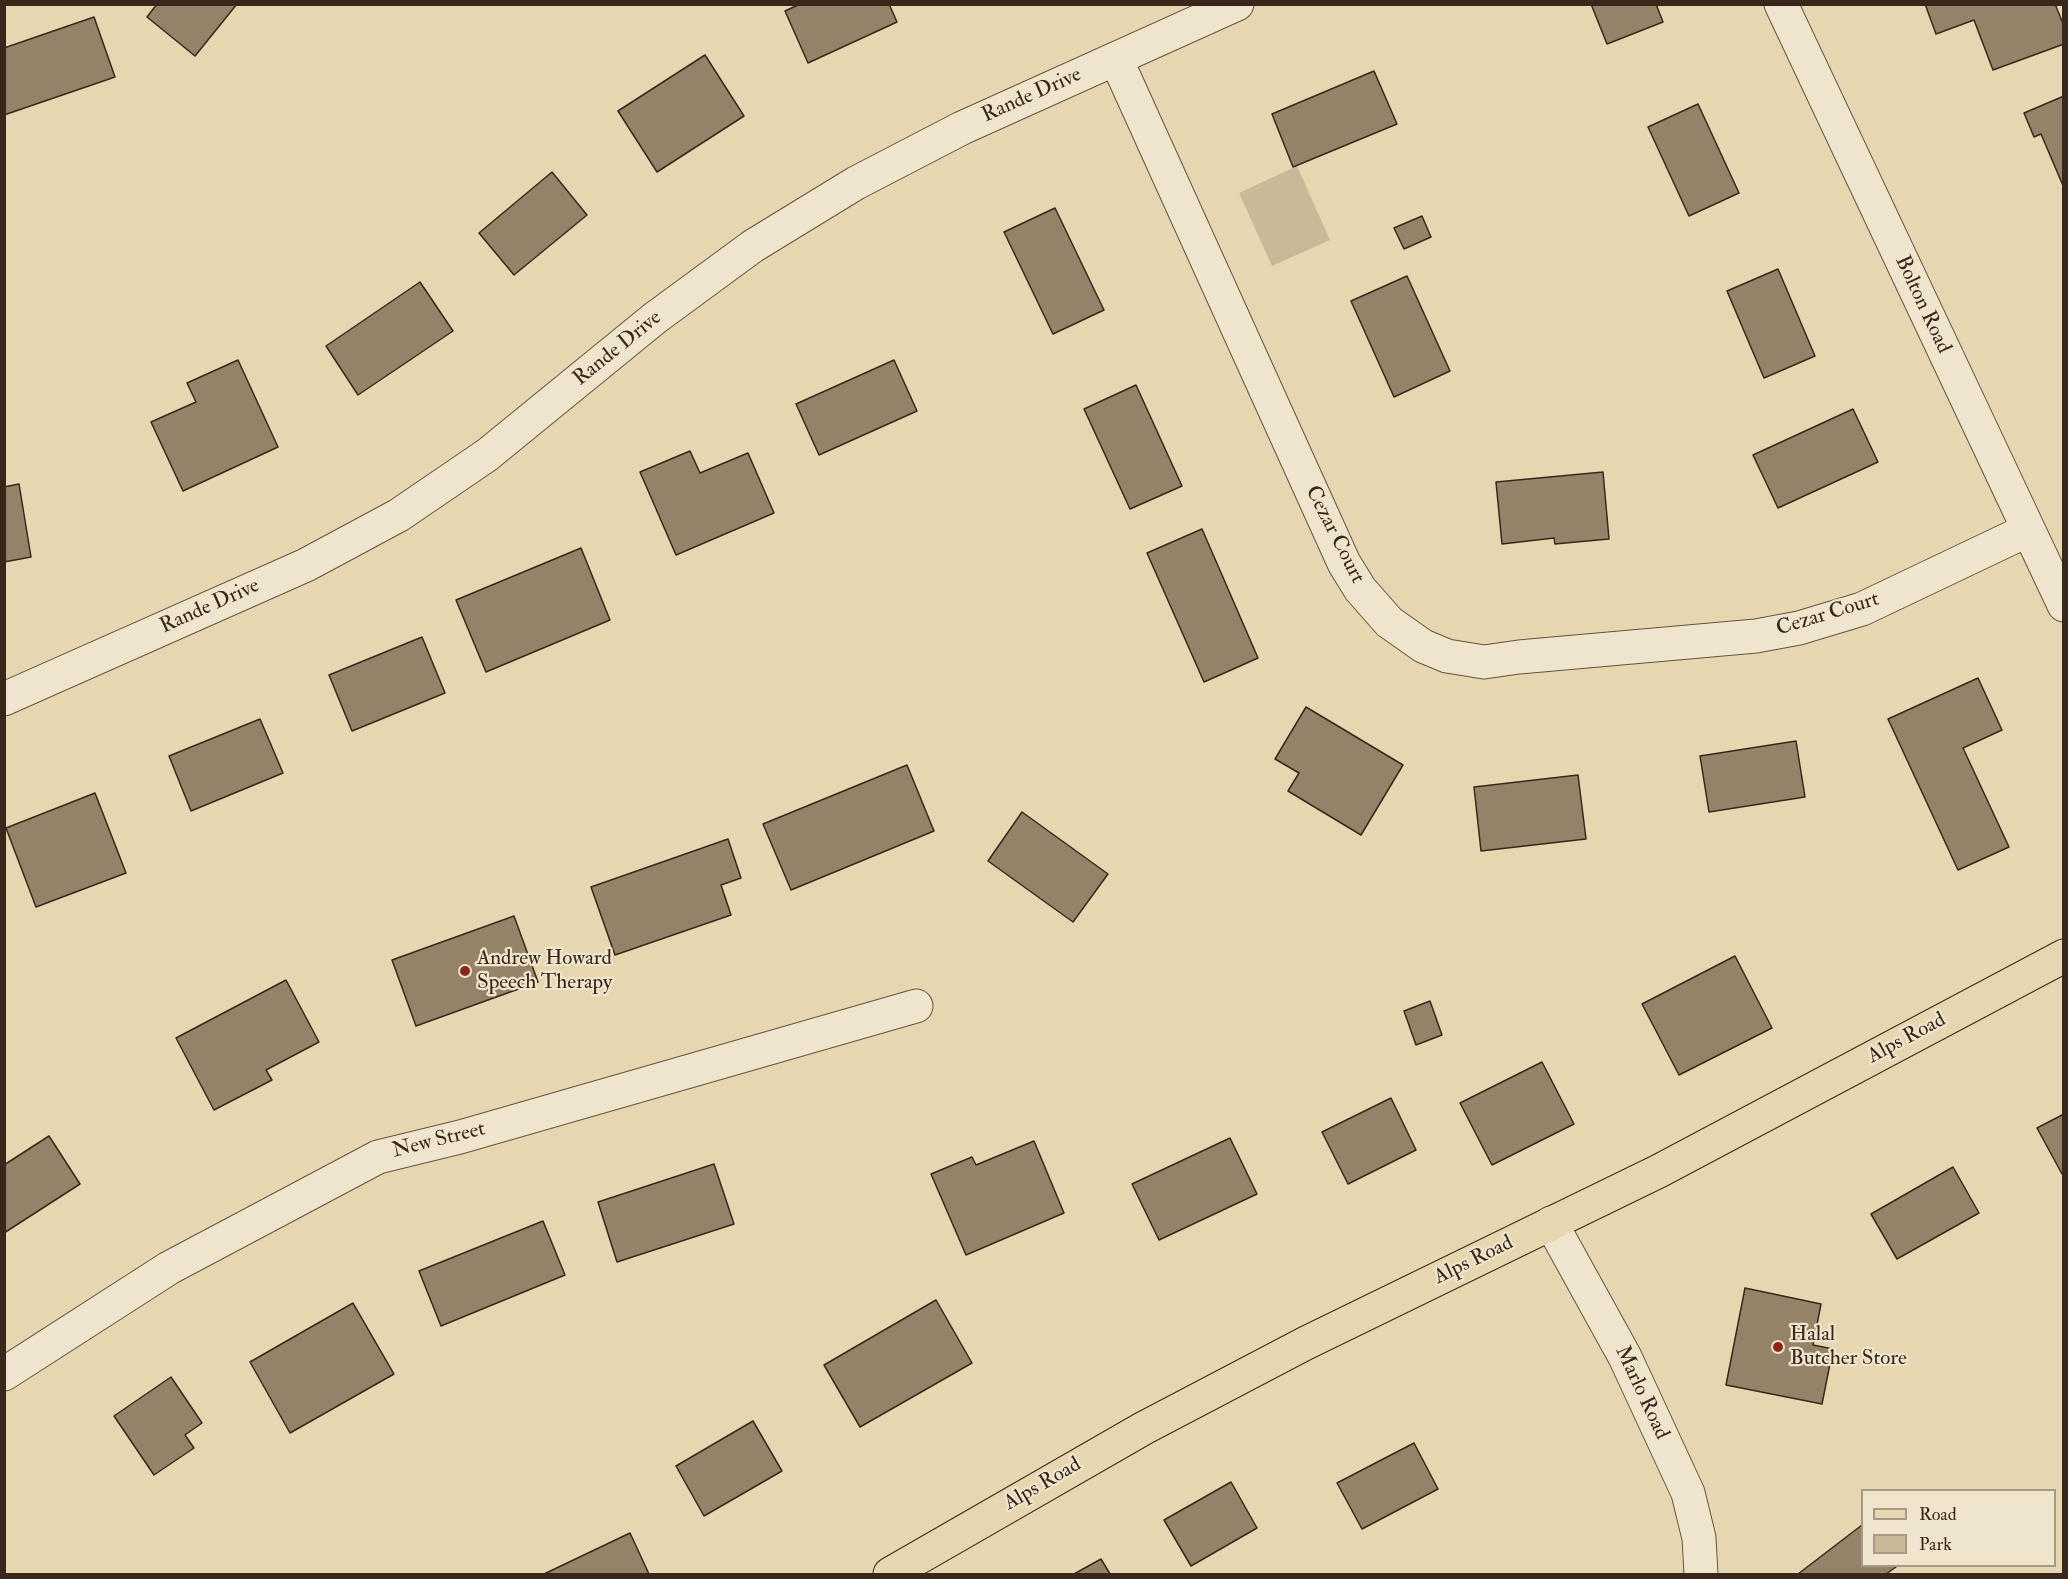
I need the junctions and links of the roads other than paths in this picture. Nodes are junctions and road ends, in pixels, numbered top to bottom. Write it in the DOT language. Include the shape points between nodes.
graph roads {
  1 [pos="1237,4"];
  2 [pos="1781,4"];
  3 [pos="1116,59"];
  4 [pos="2028,530"];
  5 [pos="2064,605"];
  6 [pos="4,699"];
  7 [pos="2064,956"];
  8 [pos="916,1006"];
  9 [pos="1551,1223"];
  10 [pos="4,1374"];
  11 [pos="890,1575"];
  12 [pos="1701,1575"];
  1 -- 3 [label="street, Rande Drive"];
  2 -- 4 [label="street, Bolton Road"];
  3 -- 4 [label="street, Cezar Court" via="1344,563 1360,589 1389,622 1423,646 1447,656 1484,662 1756,636 1799,628 1862,609"];
  3 -- 6 [label="street, Rande Drive" via="962,128 856,183 753,246 655,318 487,455 399,515 306,565"];
  4 -- 5 [label="street, Bolton Road"];
  7 -- 9 [label="main road, Alps Road" via="1659,1171"];
  8 -- 10 [label="street, New Street" via="378,1157 169,1268"];
  9 -- 11 [label="main road, Alps Road" via="1306,1343 1154,1423"];
  9 -- 12 [label="street, Marlo Road" via="1625,1357 1688,1493 1699,1538"];
}
